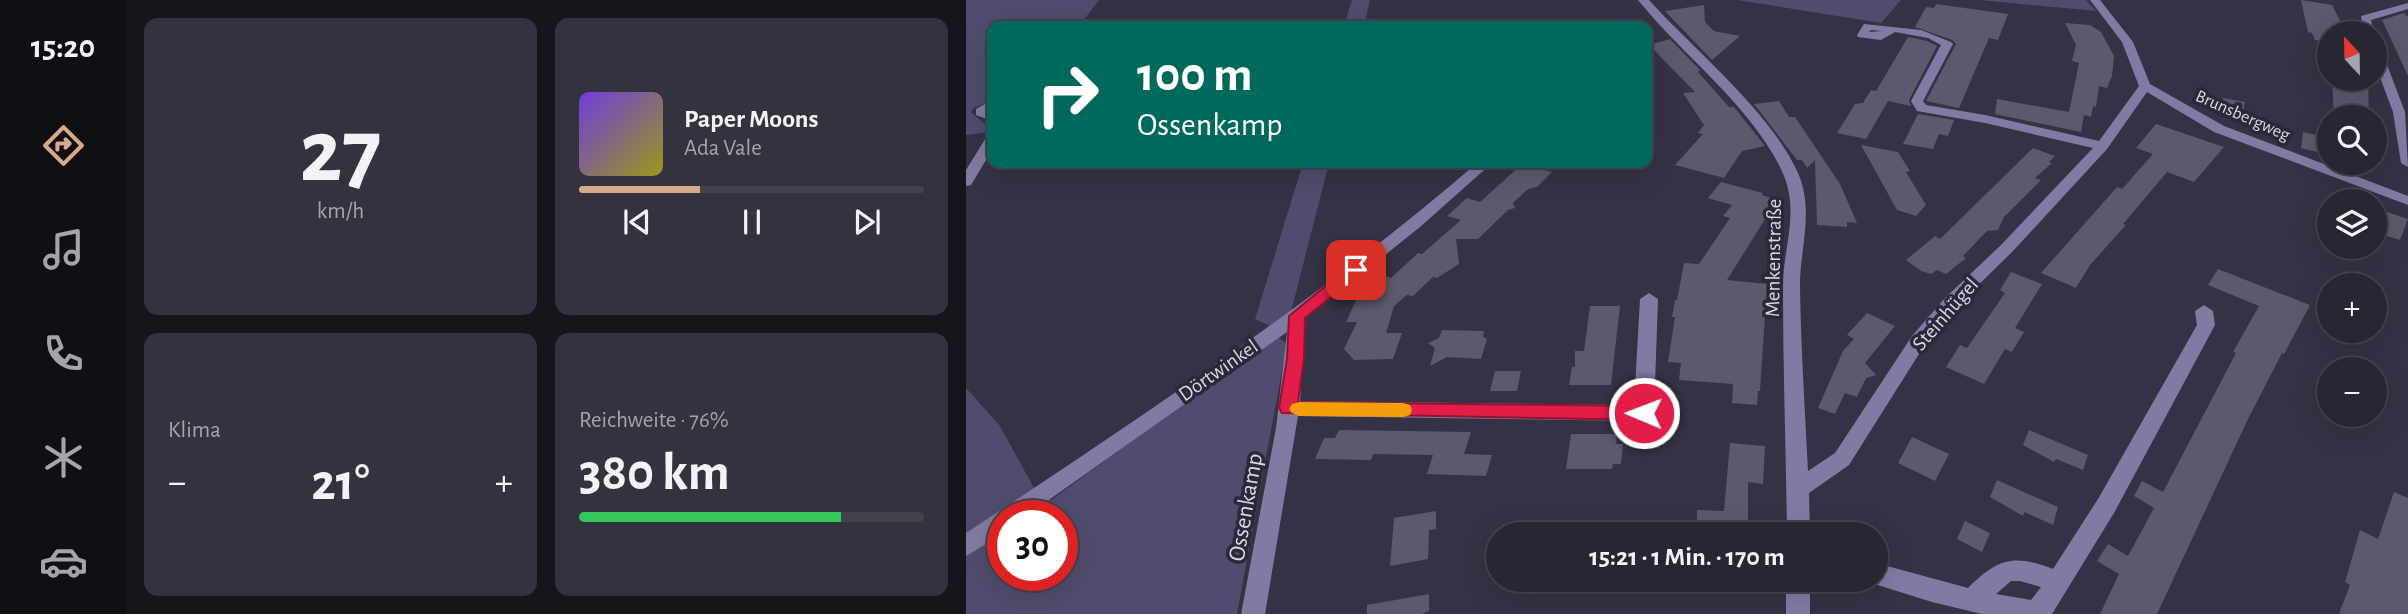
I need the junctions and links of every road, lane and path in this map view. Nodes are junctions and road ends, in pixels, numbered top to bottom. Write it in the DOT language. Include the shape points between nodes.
graph roads {
  1 [pos="1643,0"];
  2 [pos="2095,0"];
  3 [pos="2408,6"];
  4 [pos="2366,21"];
  5 [pos="1891,30"];
  6 [pos="2387,80"];
  7 [pos="2145,86"];
  8 [pos="2102,146"];
  9 [pos="987,147"];
  10 [pos="2408,163"];
  11 [pos="1479,168"];
  12 [pos="966,182"];
  13 [pos="2408,201"];
  14 [pos="1649,299"];
  15 [pos="2204,311"];
  16 [pos="1297,316"];
  17 [pos="1289,408"];
  18 [pos="1799,488"];
  19 [pos="1032,500"];
  20 [pos="1799,522"];
  21 [pos="987,532"];
  22 [pos="966,546"];
  23 [pos="1888,579"];
  24 [pos="2058,583"];
  25 [pos="1798,592"];
  26 [pos="1973,600"];
  27 [pos="1253,614"];
  28 [pos="1798,614"];
  1 -- 18 [label="street, Menkenstraße" via="1651,19 1732,92 1779,152 1793,180 1798,208 1791,285"];
  2 -- 7 [label="street" via="2127,43"];
  3 -- 4 [label="street"];
  5 -- 8 [label="street" via="1938,37 1947,44 1917,102 1921,108"];
  6 -- 10 [label="street" via="2399,112"];
  7 -- 8 [label="street, Steinhügel"];
  7 -- 13 [label="street, Brunsbergweg" via="2219,129"];
  8 -- 18 [label="street, Steinhügel" via="1951,302 1842,459"];
  9 -- 12 [label="street"];
  11 -- 16 [label="street, Dörtwinkel"];
  14 -- 17 [label="street" via="1644,413"];
  15 -- 24 [label="street" via="2206,325"];
  16 -- 17 [label="street, Ossenkamp"];
  16 -- 19 [label="street, Dörtwinkel"];
  17 -- 27 [label="street, Ossenkamp"];
  18 -- 20 [label="street, Menkenstraße"];
  21 -- 22 [label="street"];
  23 -- 26 [label="street"];
  24 -- 26 [label="street" via="2042,607 2032,611"];
  24 -- 26 [label="street" via="2026,569 2008,569"];
  25 -- 28 [label="street"];
}
